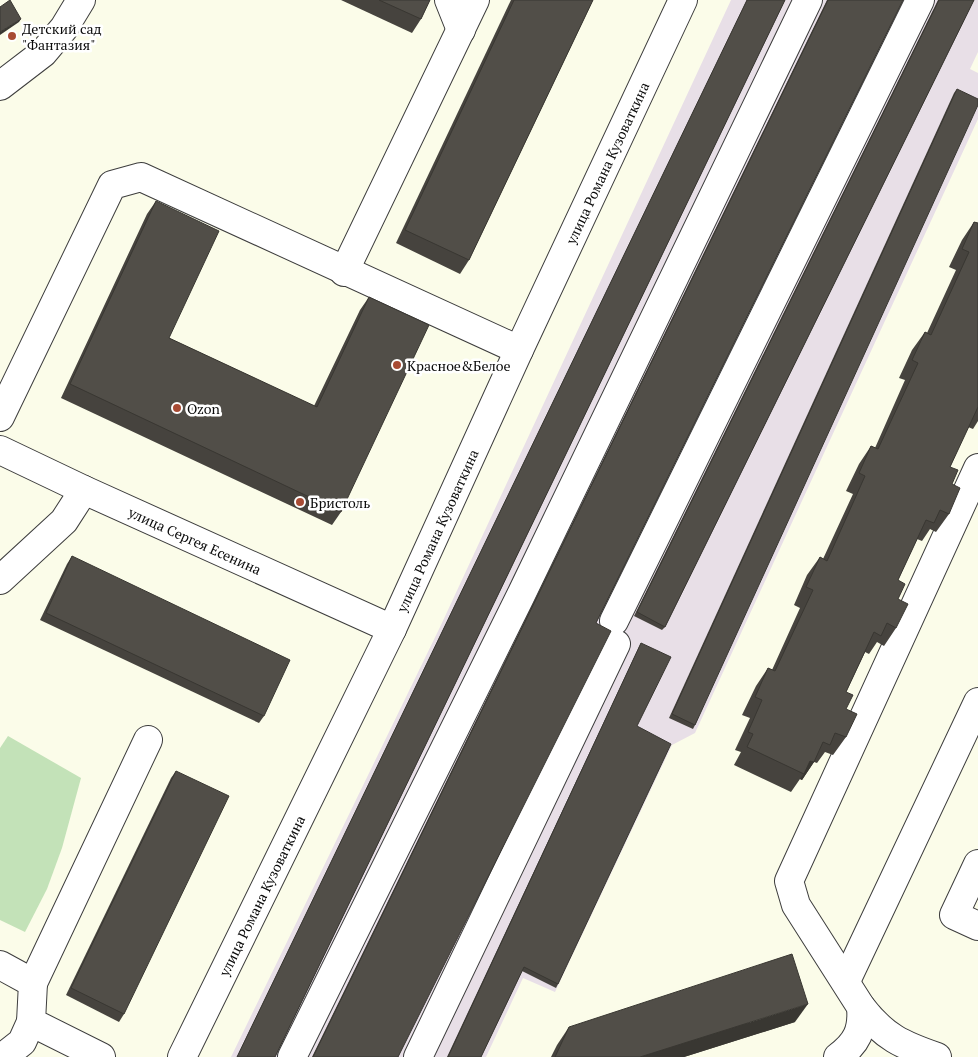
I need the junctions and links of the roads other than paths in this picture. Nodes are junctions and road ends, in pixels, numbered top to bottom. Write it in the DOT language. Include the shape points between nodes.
graph roads {
  1 [pos="81,0"];
  2 [pos="449,0"];
  3 [pos="475,0"];
  4 [pos="684,0"];
  5 [pos="808,0"];
  6 [pos="920,0"];
  7 [pos="461,30"];
  8 [pos="0,86"];
  9 [pos="344,272"];
  10 [pos="519,350"];
  11 [pos="0,417"];
  12 [pos="0,450"];
  13 [pos="978,468"];
  14 [pos="84,490"];
  15 [pos="0,580"];
  16 [pos="392,629"];
  17 [pos="978,702"];
  18 [pos="148,740"];
  19 [pos="978,864"];
  20 [pos="978,926"];
  21 [pos="0,965"];
  22 [pos="846,981"];
  23 [pos="33,983"];
  24 [pos="861,1007"];
  25 [pos="31,1022"];
  26 [pos="3,1057"];
  27 [pos="101,1057"];
  28 [pos="182,1057"];
  29 [pos="292,1057"];
  30 [pos="418,1057"];
  31 [pos="838,1057"];
  32 [pos="937,1057"];
  1 -- 8 [label="street" via="49,47"];
  2 -- 7 [label="street"];
  3 -- 7 [label="street"];
  4 -- 10 [label="street, улица Романа Кузоваткина"];
  5 -- 29 [label="street" via="520,597"];
  6 -- 30 [label="street" via="615,633"];
  7 -- 9 [label="street"];
  9 -- 10 [label="street"];
  9 -- 11 [label="street" via="141,177 112,185"];
  10 -- 16 [label="street, улица Романа Кузоваткина"];
  12 -- 14 [label="street, улица Сергея Есенина"];
  13 -- 22 [label="street" via="791,874 790,889 796,906"];
  14 -- 15 [label="street" via="64,521"];
  14 -- 16 [label="street, улица Сергея Есенина"];
  16 -- 28 [label="street, улица Романа Кузоваткина"];
  17 -- 22 [label="street"];
  18 -- 23 [label="street"];
  19 -- 20 [label="street" via="954,916"];
  21 -- 23 [label="street"];
  22 -- 24 [label="street"];
  23 -- 25 [label="street"];
  24 -- 31 [label="street" via="862,1025 857,1037"];
  24 -- 32 [label="street" via="885,1035 902,1045"];
  25 -- 26 [label="street" via="22,1042"];
  25 -- 27 [label="street"];
}
